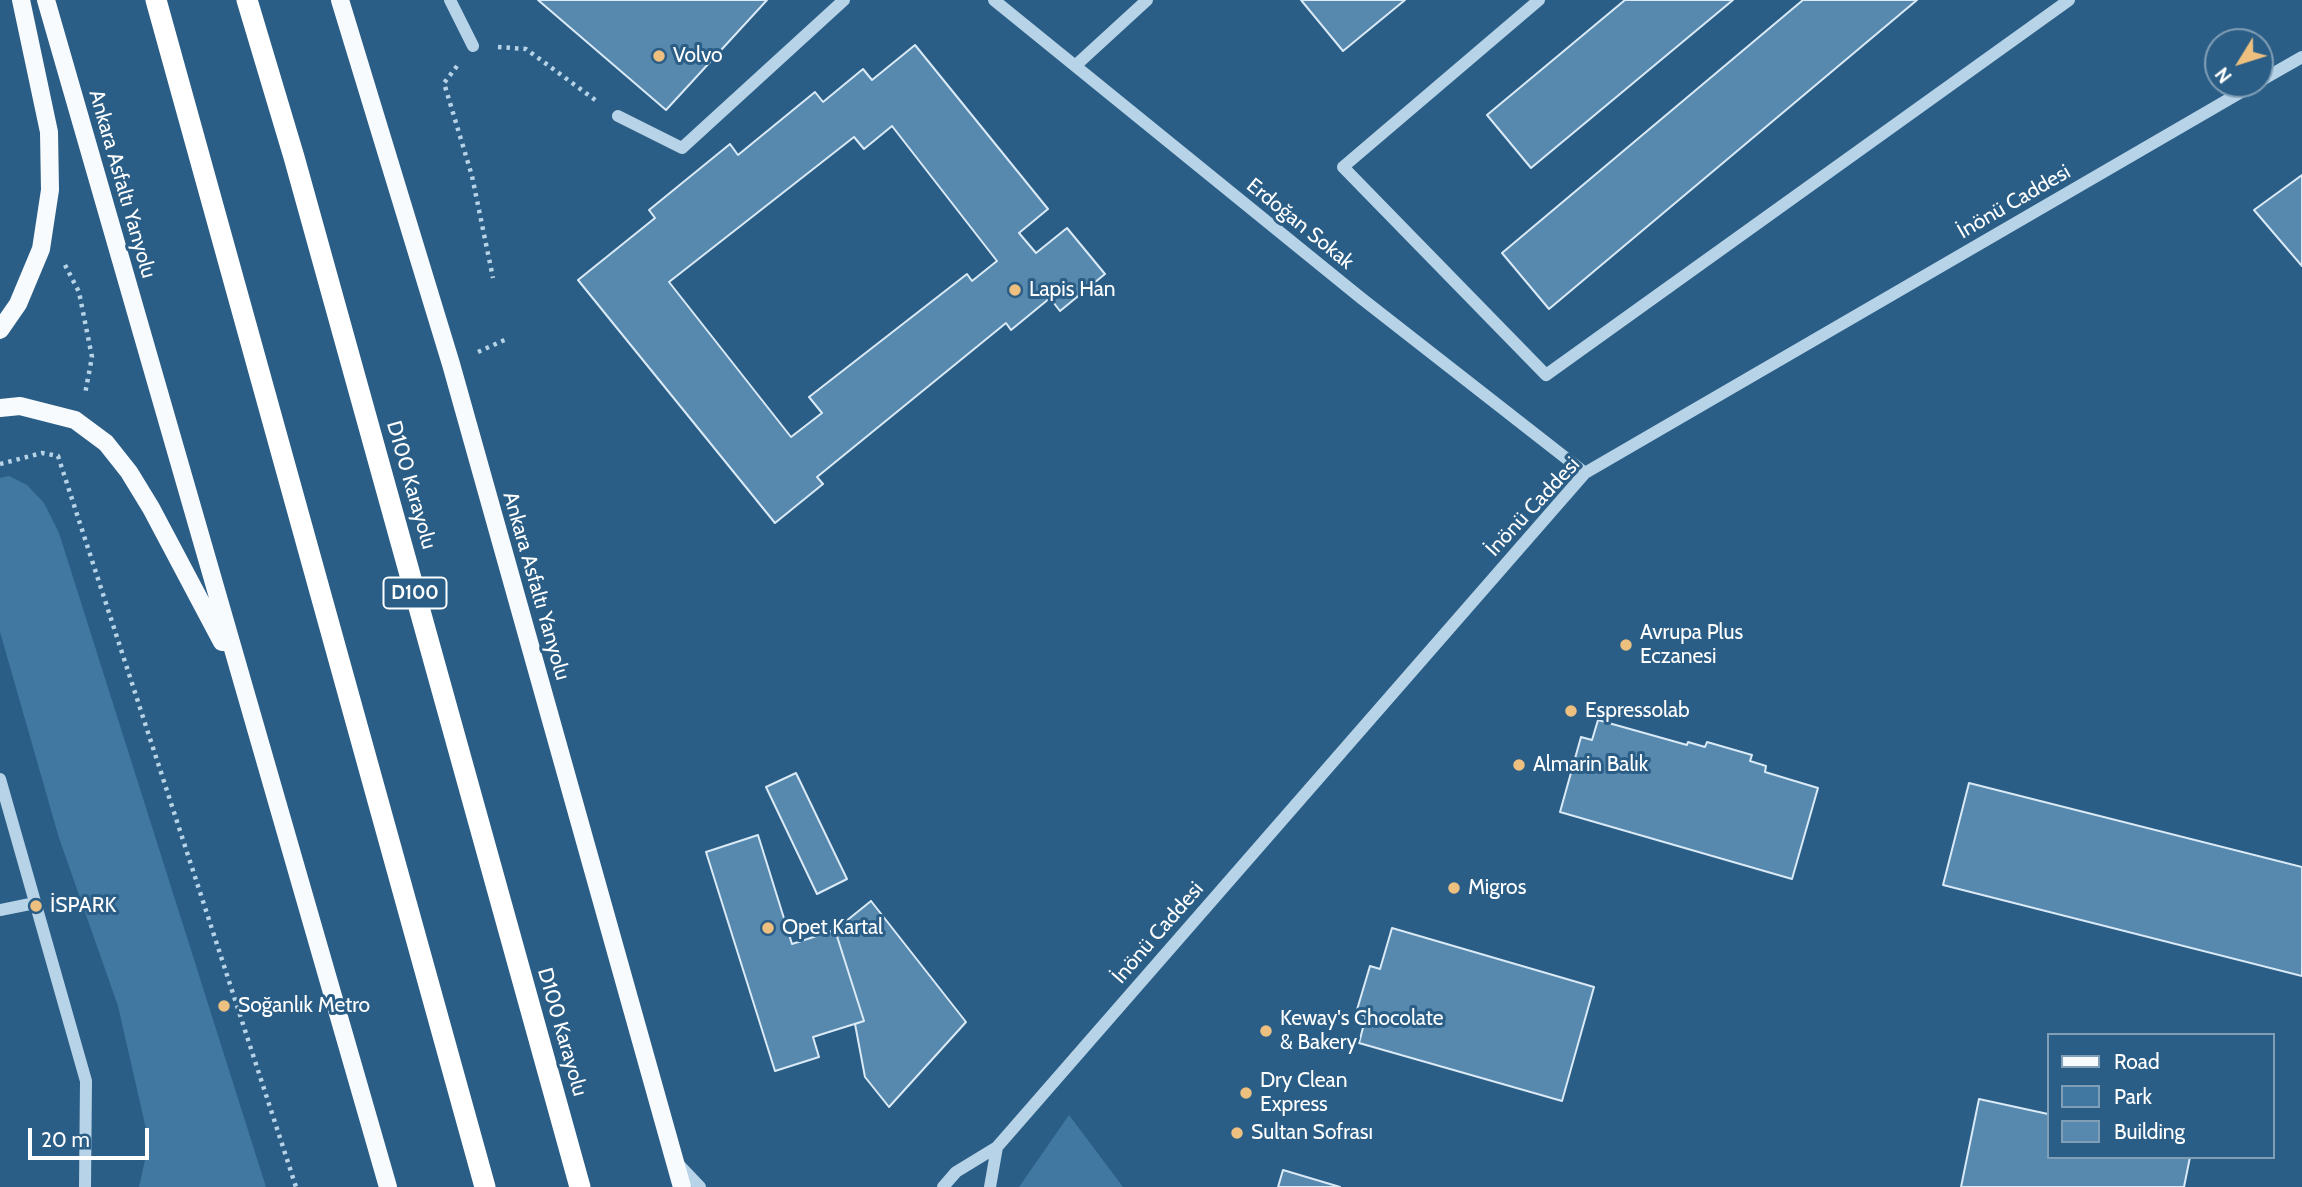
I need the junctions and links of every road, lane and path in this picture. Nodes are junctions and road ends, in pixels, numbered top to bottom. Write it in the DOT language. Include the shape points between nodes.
graph roads {
  1 [pos="21,0"];
  2 [pos="46,0"];
  3 [pos="156,0"];
  4 [pos="247,0"];
  5 [pos="340,0"];
  6 [pos="450,0"];
  7 [pos="844,0"];
  8 [pos="994,0"];
  9 [pos="1147,0"];
  10 [pos="1539,0"];
  11 [pos="2069,0"];
  12 [pos="473,46"];
  13 [pos="2302,57"];
  14 [pos="1075,66"];
  15 [pos="2274,73"];
  16 [pos="2231,98"];
  17 [pos="618,116"];
  18 [pos="41,248"];
  19 [pos="493,278"];
  20 [pos="0,330"];
  21 [pos="0,408"];
  22 [pos="75,420"];
  23 [pos="0,464"];
  24 [pos="1585,473"];
  25 [pos="240,676"];
  26 [pos="0,779"];
  27 [pos="35,903"];
  28 [pos="0,910"];
  29 [pos="997,1147"];
  30 [pos="674,1161"];
  31 [pos="85,1187"];
  32 [pos="296,1187"];
  33 [pos="388,1187"];
  34 [pos="485,1187"];
  35 [pos="580,1187"];
  36 [pos="682,1187"];
  37 [pos="699,1187"];
  38 [pos="943,1187"];
  39 [pos="990,1187"];
  1 -- 18 [label="main road" via="49,132 50,190"];
  2 -- 25 [label="main road, Ankara Asfaltı Yanyolu"];
  3 -- 34 [label="highway"];
  4 -- 35 [label="highway, D100 Karayolu / D100"];
  5 -- 30 [label="main road, Ankara Asfaltı Yanyolu" via="451,364"];
  6 -- 12 [label="street"];
  7 -- 17 [label="street" via="682,148"];
  8 -- 14 [label="street, Erdoğan Sokak"];
  9 -- 14 [label="street"];
  10 -- 11 [label="street" via="1343,167 1546,374"];
  12 -- 17 [label="path" via="526,49"];
  12 -- 19 [label="path" via="444,83 472,176"];
  13 -- 15 [label="street"];
  14 -- 24 [label="street, Erdoğan Sokak"];
  16 -- 24 [label="street, İnönü Caddesi"];
  18 -- 20 [label="main road" via="18,304"];
  18 -- 22 [label="path" via="69,271 86,324 92,357 88,386"];
  21 -- 22 [label="main road" via="20,406"];
  22 -- 25 [label="main road" via="106,443 129,472"];
  23 -- 32 [label="path" via="42,453 58,456"];
  24 -- 29 [label="street, İnönü Caddesi"];
  25 -- 33 [label="main road, Ankara Asfaltı Yanyolu"];
  26 -- 27 [label="street"];
  27 -- 28 [label="street"];
  27 -- 31 [label="street" via="86,1081"];
  29 -- 38 [label="street, İnönü Caddesi" via="956,1172"];
  29 -- 39 [label="street"];
  30 -- 36 [label="main road, Ankara Asfaltı Yanyolu"];
  30 -- 37 [label="street"];
}
